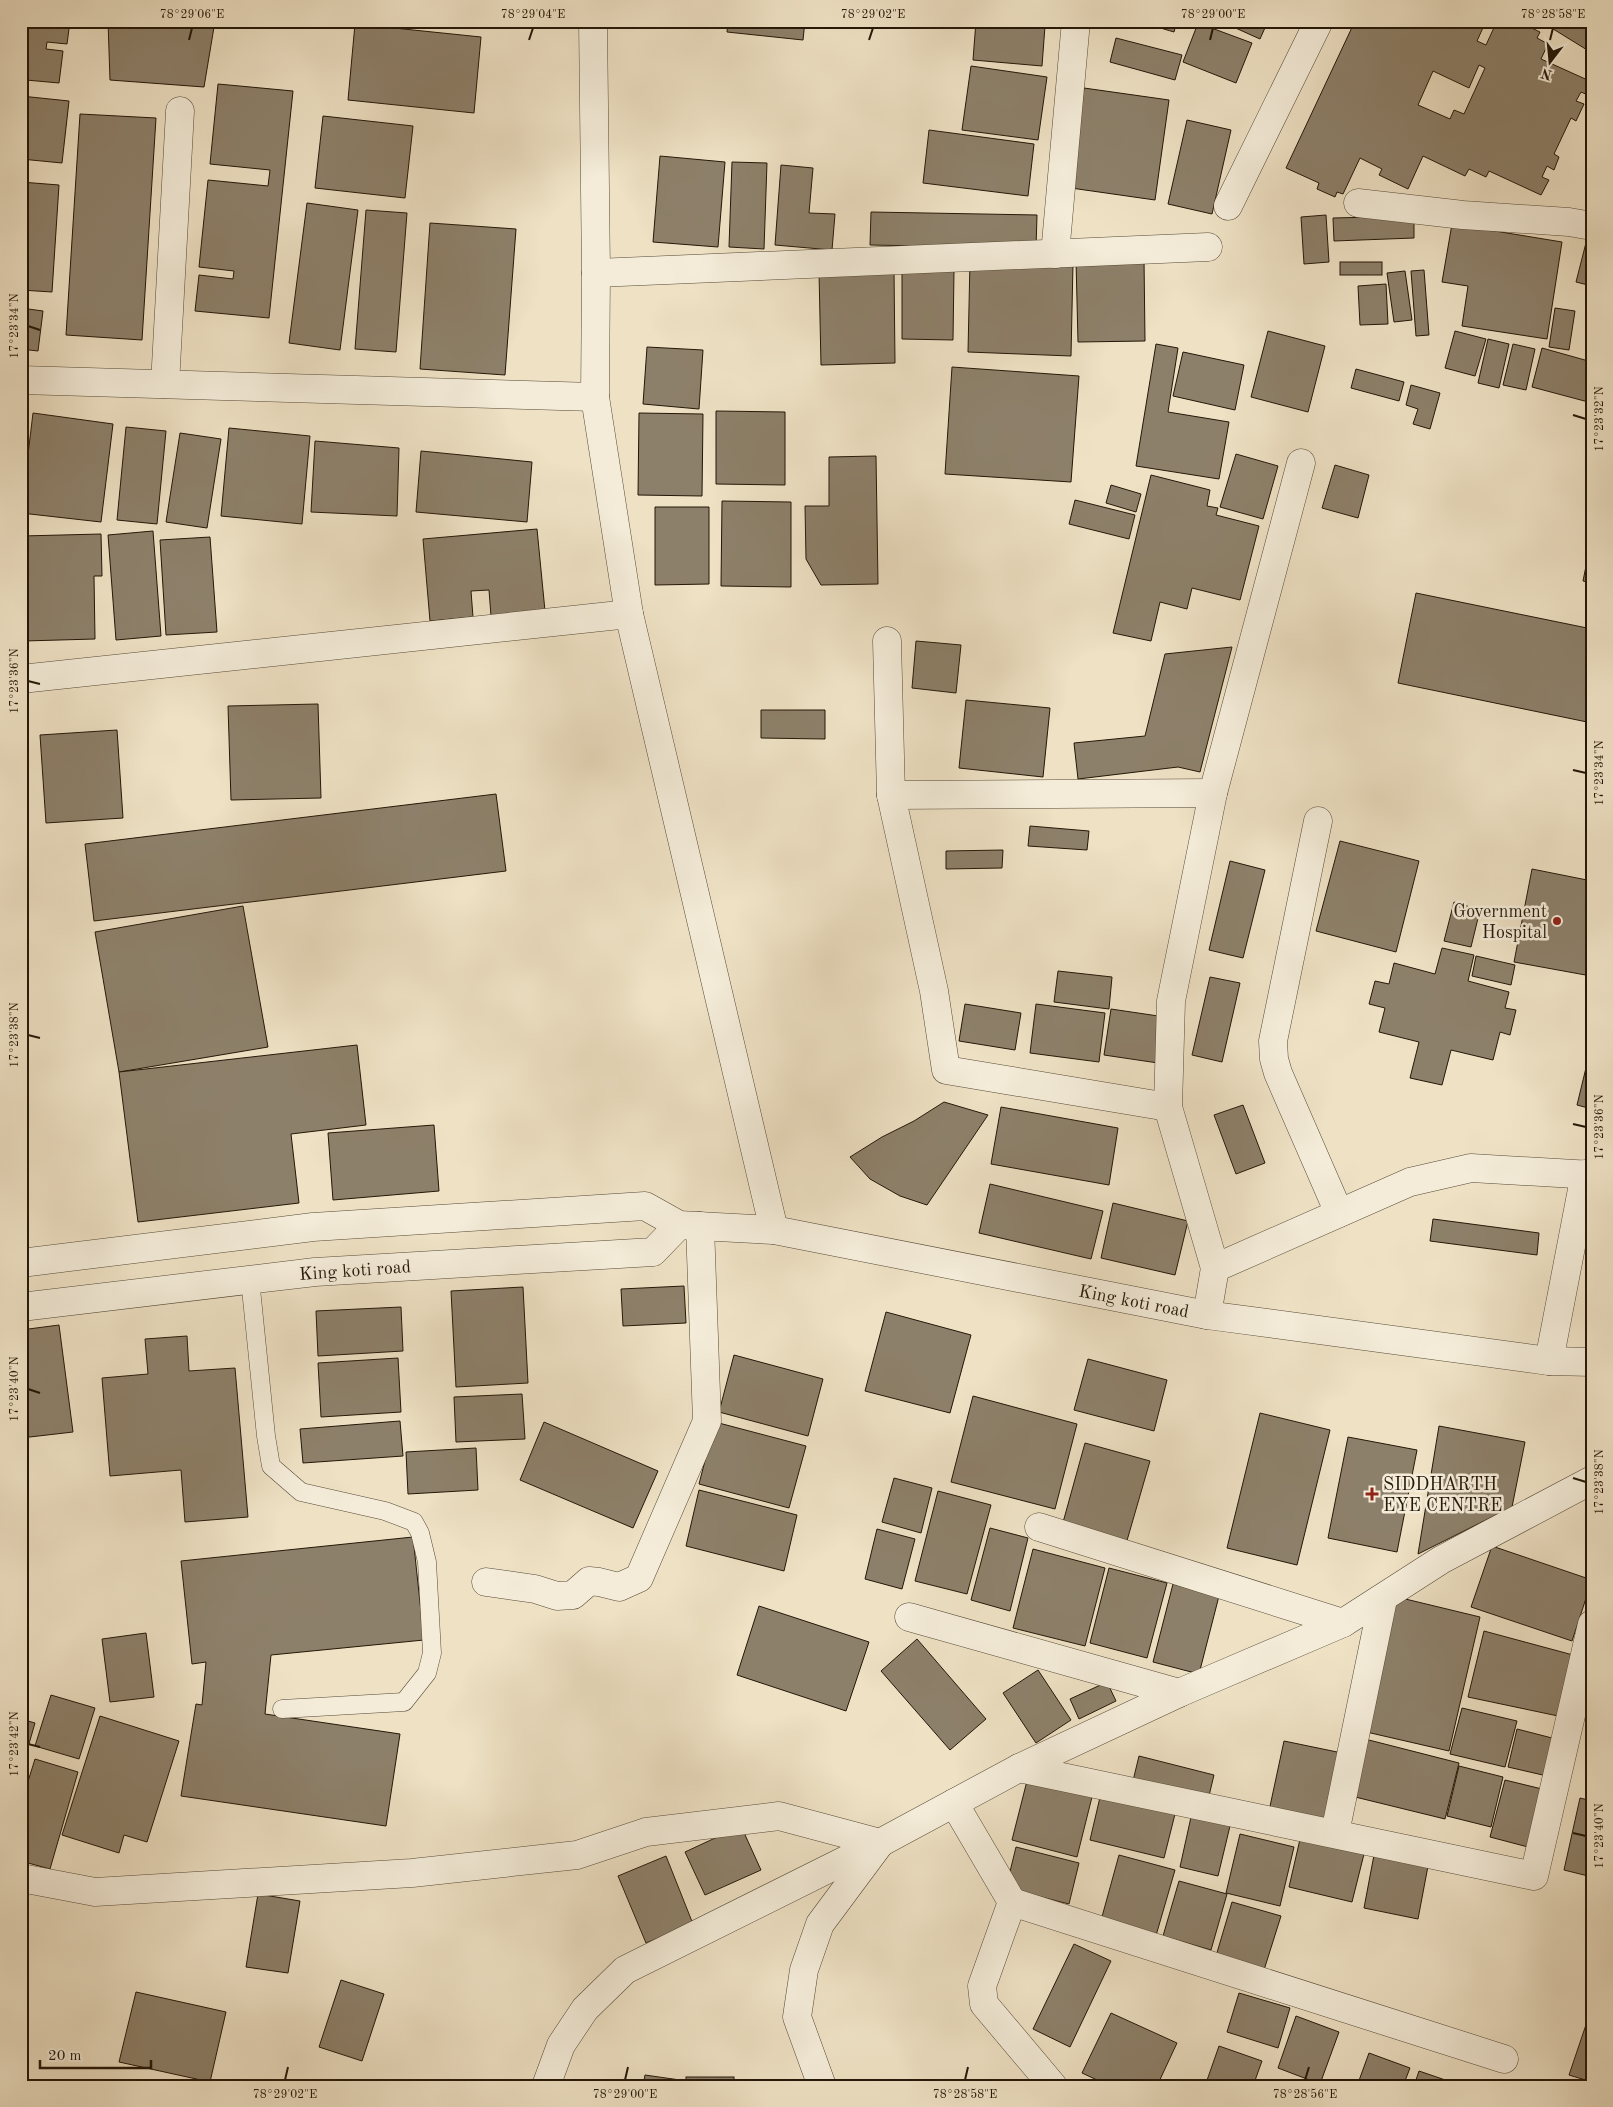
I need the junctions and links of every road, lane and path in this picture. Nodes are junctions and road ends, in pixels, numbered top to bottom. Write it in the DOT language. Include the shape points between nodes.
graph roads {
  1 [pos="593,21"];
  2 [pos="1076,21"];
  3 [pos="1319,21"];
  4 [pos="180,111"];
  5 [pos="1358,203"];
  6 [pos="1228,206"];
  7 [pos="1592,226"];
  8 [pos="1208,246"];
  9 [pos="1055,254"];
  10 [pos="596,273"];
  11 [pos="21,380"];
  12 [pos="165,384"];
  13 [pos="595,397"];
  14 [pos="1302,463"];
  15 [pos="629,614"];
  16 [pos="887,641"];
  17 [pos="21,679"];
  18 [pos="1213,793"];
  19 [pos="891,795"];
  20 [pos="1318,821"];
  21 [pos="1168,1108"];
  22 [pos="1589,1174"];
  23 [pos="1339,1213"];
  24 [pos="690,1226"];
  25 [pos="774,1230"];
  26 [pos="21,1263"];
  27 [pos="1215,1268"];
  28 [pos="250,1279"];
  29 [pos="21,1307"];
  30 [pos="1207,1315"];
  31 [pos="1549,1361"];
  32 [pos="1592,1362"];
  33 [pos="1592,1480"];
  34 [pos="1039,1527"];
  35 [pos="486,1582"];
  36 [pos="1383,1599"];
  37 [pos="909,1617"];
  38 [pos="1343,1623"];
  39 [pos="1592,1624"];
  40 [pos="1179,1692"];
  41 [pos="282,1709"];
  42 [pos="1019,1768"];
  43 [pos="954,1803"];
  44 [pos="1335,1834"];
  45 [pos="880,1843"];
  46 [pos="21,1878"];
  47 [pos="1012,1902"];
  48 [pos="1504,2058"];
  49 [pos="546,2086"];
  50 [pos="822,2086"];
  51 [pos="1053,2086"];
  1 -- 10 [label="street"];
  2 -- 9 [label="street"];
  3 -- 6 [label="street"];
  4 -- 12 [label="street"];
  5 -- 7 [label="street"];
  8 -- 9 [label="street"];
  9 -- 10 [label="street"];
  10 -- 13 [label="street"];
  11 -- 12 [label="street"];
  12 -- 13 [label="street"];
  13 -- 15 [label="street"];
  14 -- 18 [label="street"];
  15 -- 17 [label="street"];
  15 -- 25 [label="street"];
  16 -- 19 [label="street"];
  18 -- 19 [label="street"];
  18 -- 21 [label="street" via="1171,1001"];
  19 -- 21 [label="street" via="934,991 946,1070"];
  20 -- 23 [label="street" via="1273,1041 1278,1073"];
  21 -- 27 [label="street"];
  22 -- 23 [label="street" via="1471,1168 1410,1182"];
  22 -- 31 [label="street"];
  23 -- 27 [label="street"];
  24 -- 25 [label="street, King koti road"];
  24 -- 26 [label="street, King koti road" via="645,1206 313,1227"];
  24 -- 28 [label="street, King koti road" via="653,1252 315,1272"];
  24 -- 35 [label="street" via="707,1420 639,1578 619,1587 589,1581 573,1595 557,1596 535,1589"];
  25 -- 30 [label="street, King koti road"];
  27 -- 30 [label="street"];
  28 -- 29 [label="street, King koti road"];
  28 -- 41 [label="lane" via="271,1466 300,1492 385,1511 414,1522 427,1562 432,1653 427,1673 404,1702"];
  30 -- 31 [label="street, King koti road"];
  31 -- 32 [label="street, King koti road"];
  33 -- 36 [label="street" via="1441,1560"];
  34 -- 38 [label="street"];
  36 -- 38 [label="street"];
  36 -- 44 [label="street"];
  37 -- 40 [label="street"];
  38 -- 40 [label="street"];
  39 -- 44 [label="street" via="1534,1876"];
  40 -- 42 [label="street"];
  42 -- 43 [label="street"];
  42 -- 44 [label="street"];
  43 -- 45 [label="street"];
  43 -- 47 [label="street"];
  45 -- 46 [label="street" via="779,1816 646,1832 577,1855 412,1873 95,1892"];
  45 -- 49 [label="street" via="625,1970 585,2009 561,2045"];
  45 -- 50 [label="street" via="820,1924 804,1970 797,2016"];
  47 -- 48 [label="street"];
  47 -- 51 [label="street" via="982,1986 984,2004"];
}
